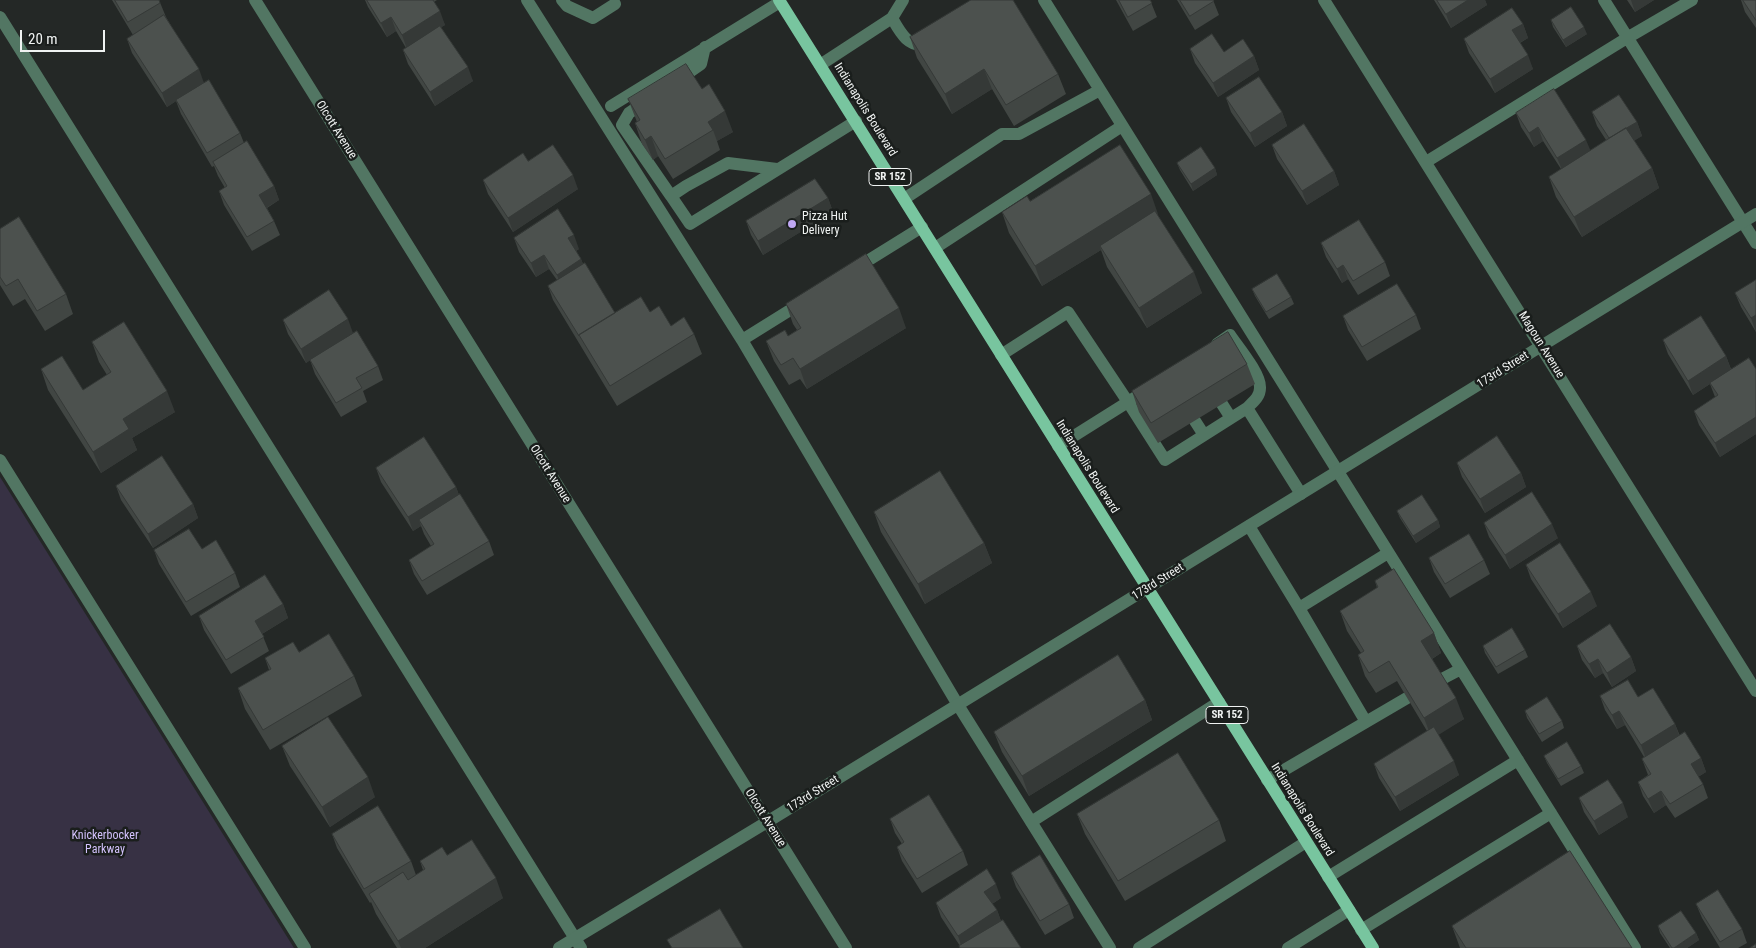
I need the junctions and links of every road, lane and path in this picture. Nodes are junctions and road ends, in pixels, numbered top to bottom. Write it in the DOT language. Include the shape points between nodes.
graph roads {
  1 [pos="255,0"];
  2 [pos="527,0"];
  3 [pos="562,0"];
  4 [pos="903,0"];
  5 [pos="1044,0"];
  6 [pos="1324,0"];
  7 [pos="1604,0"];
  8 [pos="1692,0"];
  9 [pos="616,1"];
  10 [pos="780,1"];
  11 [pos="0,17"];
  12 [pos="892,18"];
  13 [pos="940,35"];
  14 [pos="1627,38"];
  15 [pos="705,47"];
  16 [pos="820,64"];
  17 [pos="669,86"];
  18 [pos="1100,90"];
  19 [pos="653,97"];
  20 [pos="611,106"];
  21 [pos="856,121"];
  22 [pos="1122,126"];
  23 [pos="1426,162"];
  24 [pos="777,169"];
  25 [pos="672,196"];
  26 [pos="904,199"];
  27 [pos="1756,214"];
  28 [pos="1743,222"];
  29 [pos="922,227"];
  30 [pos="1756,244"];
  31 [pos="934,248"];
  32 [pos="848,273"];
  33 [pos="816,294"];
  34 [pos="742,340"];
  35 [pos="1541,346"];
  36 [pos="1208,350"];
  37 [pos="1001,354"];
  38 [pos="1158,382"];
  39 [pos="1128,402"];
  40 [pos="1222,404"];
  41 [pos="1247,408"];
  42 [pos="1231,418"];
  43 [pos="1195,421"];
  44 [pos="1204,435"];
  45 [pos="1058,446"];
  46 [pos="0,460"];
  47 [pos="1338,472"];
  48 [pos="1301,494"];
  49 [pos="1249,526"];
  50 [pos="1388,553"];
  51 [pos="1147,589"];
  52 [pos="1299,608"];
  53 [pos="1461,669"];
  54 [pos="1440,680"];
  55 [pos="1756,691"];
  56 [pos="1407,698"];
  57 [pos="1218,702"];
  58 [pos="958,705"];
  59 [pos="1366,722"];
  60 [pos="1518,760"];
  61 [pos="1267,780"];
  62 [pos="1551,813"];
  63 [pos="767,822"];
  64 [pos="1031,822"];
  65 [pos="1306,842"];
  66 [pos="1328,877"];
  67 [pos="1349,910"];
  68 [pos="1361,930"];
  69 [pos="578,943"];
  70 [pos="305,948"];
  71 [pos="558,948"];
  72 [pos="846,948"];
  73 [pos="1110,948"];
  74 [pos="1139,948"];
  75 [pos="1288,948"];
  76 [pos="1373,948"];
  77 [pos="1635,948"];
  1 -- 63 [label="street, Olcott Avenue"];
  2 -- 34 [label="street"];
  3 -- 9 [label="street" via="567,6 593,18"];
  4 -- 12 [label="street"];
  5 -- 18 [label="street"];
  6 -- 23 [label="street, Magoun Avenue"];
  7 -- 14 [label="street"];
  8 -- 14 [label="street"];
  10 -- 15 [label="street"];
  10 -- 16 [label="main road, Indianapolis Boulevard / SR 152"];
  11 -- 69 [label="street"];
  12 -- 13 [label="street" via="905,39 915,44 924,45"];
  12 -- 16 [label="street"];
  14 -- 23 [label="street"];
  14 -- 28 [label="street"];
  15 -- 17 [label="street" via="701,64"];
  15 -- 20 [label="street"];
  16 -- 21 [label="main road, Indianapolis Boulevard / SR 152"];
  18 -- 22 [label="street"];
  18 -- 26 [label="street" via="1019,134 1002,134"];
  19 -- 25 [label="street" via="629,113 622,125"];
  21 -- 24 [label="street"];
  21 -- 26 [label="main road, Indianapolis Boulevard / SR 152"];
  22 -- 31 [label="street"];
  22 -- 47 [label="street"];
  23 -- 35 [label="street, Magoun Avenue"];
  24 -- 25 [label="street" via="728,163"];
  24 -- 25 [label="street" via="690,224"];
  26 -- 29 [label="main road, Indianapolis Boulevard / SR 152"];
  27 -- 28 [label="street, 173rd Street"];
  28 -- 30 [label="street"];
  28 -- 35 [label="street, 173rd Street"];
  29 -- 31 [label="main road, Indianapolis Boulevard / SR 152"];
  29 -- 32 [label="street"];
  31 -- 37 [label="main road, Indianapolis Boulevard / SR 152"];
  33 -- 34 [label="street"];
  34 -- 58 [label="street"];
  35 -- 47 [label="street, 173rd Street"];
  35 -- 55 [label="street, Magoun Avenue"];
  36 -- 41 [label="street" via="1230,335 1259,379 1257,398"];
  37 -- 39 [label="street" via="1068,312"];
  37 -- 45 [label="main road, Indianapolis Boulevard / SR 152"];
  38 -- 39 [label="street"];
  39 -- 44 [label="street" via="1164,460"];
  39 -- 45 [label="street"];
  40 -- 42 [label="street"];
  41 -- 42 [label="street"];
  41 -- 48 [label="street"];
  42 -- 44 [label="street"];
  43 -- 44 [label="street"];
  45 -- 51 [label="main road, Indianapolis Boulevard / SR 152"];
  46 -- 70 [label="street"];
  47 -- 48 [label="street, 173rd Street"];
  47 -- 50 [label="street"];
  48 -- 49 [label="street, 173rd Street"];
  49 -- 51 [label="street, 173rd Street"];
  49 -- 52 [label="street"];
  50 -- 52 [label="street"];
  50 -- 53 [label="street"];
  51 -- 57 [label="main road, Indianapolis Boulevard / SR 152"];
  51 -- 58 [label="street, 173rd Street"];
  52 -- 59 [label="street"];
  53 -- 54 [label="street"];
  53 -- 60 [label="street"];
  56 -- 59 [label="street"];
  57 -- 61 [label="main road, Indianapolis Boulevard / SR 152"];
  57 -- 64 [label="street"];
  58 -- 63 [label="street, 173rd Street"];
  58 -- 64 [label="street"];
  59 -- 61 [label="street"];
  60 -- 62 [label="street"];
  60 -- 66 [label="street"];
  61 -- 65 [label="main road, Indianapolis Boulevard / SR 152"];
  62 -- 68 [label="street"];
  62 -- 77 [label="street"];
  63 -- 69 [label="street, 173rd Street"];
  63 -- 72 [label="street, Olcott Avenue"];
  64 -- 73 [label="street"];
  65 -- 66 [label="main road, Indianapolis Boulevard / SR 152"];
  65 -- 74 [label="street"];
  66 -- 67 [label="main road, Indianapolis Boulevard / SR 152"];
  67 -- 68 [label="main road, Indianapolis Boulevard / SR 152"];
  67 -- 75 [label="street"];
  68 -- 76 [label="main road, Indianapolis Boulevard / SR 152"];
  69 -- 71 [label="street, 173rd Street"];
}
